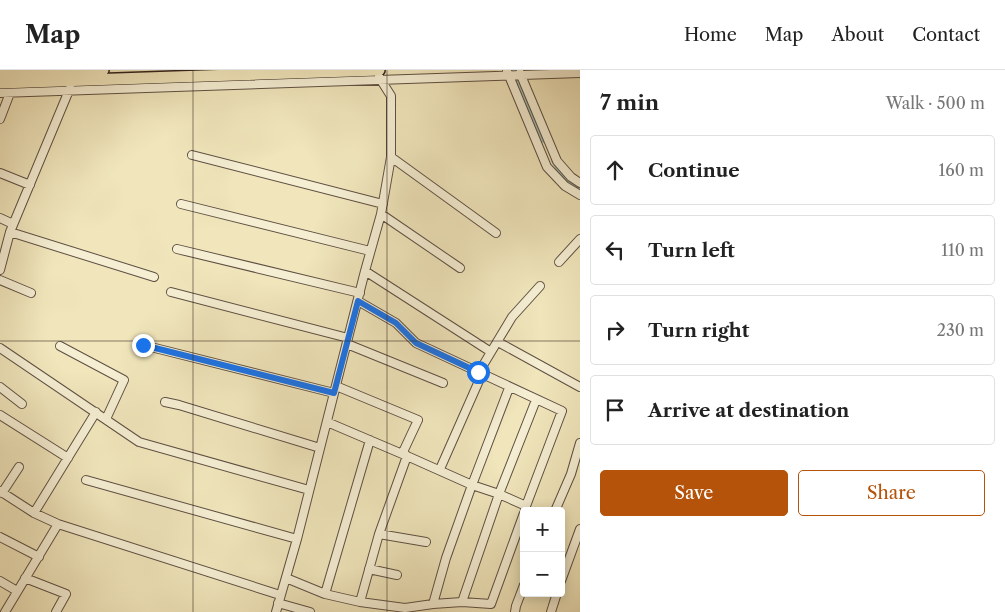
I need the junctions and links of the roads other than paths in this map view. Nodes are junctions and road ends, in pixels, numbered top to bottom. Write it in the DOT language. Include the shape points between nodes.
graph roads {
  1 [pos="104,70"];
  2 [pos="371,70"];
  3 [pos="508,72"];
  4 [pos="520,72"];
  5 [pos="0,73"];
  6 [pos="580,73"];
  7 [pos="381,75"];
  8 [pos="74,77"];
  9 [pos="0,83"];
  10 [pos="0,93"];
  11 [pos="10,93"];
  12 [pos="0,119"];
  13 [pos="192,155"];
  14 [pos="391,157"];
  15 [pos="0,173"];
  16 [pos="580,183"];
  17 [pos="30,185"];
  18 [pos="580,194"];
  19 [pos="181,204"];
  20 [pos="383,204"];
  21 [pos="381,214"];
  22 [pos="0,218"];
  23 [pos="13,224"];
  24 [pos="10,232"];
  25 [pos="496,233"];
  26 [pos="580,239"];
  27 [pos="177,249"];
  28 [pos="370,251"];
  29 [pos="559,262"];
  30 [pos="460,268"];
  31 [pos="0,270"];
  32 [pos="365,272"];
  33 [pos="154,277"];
  34 [pos="0,280"];
  35 [pos="540,286"];
  36 [pos="171,292"];
  37 [pos="31,293"];
  38 [pos="359,297"];
  39 [pos="348,341"];
  40 [pos="498,342"];
  41 [pos="143,345"];
  42 [pos="60,346"];
  43 [pos="0,348"];
  44 [pos="491,352"];
  45 [pos="480,373"];
  46 [pos="443,383"];
  47 [pos="580,386"];
  48 [pos="0,387"];
  49 [pos="509,388"];
  50 [pos="335,390"];
  51 [pos="536,400"];
  52 [pos="165,402"];
  53 [pos="22,404"];
  54 [pos="96,412"];
  55 [pos="0,416"];
  56 [pos="106,419"];
  57 [pos="327,422"];
  58 [pos="370,440"];
  59 [pos="580,443"];
  60 [pos="320,448"];
  61 [pos="407,456"];
  62 [pos="68,458"];
  63 [pos="19,467"];
  64 [pos="440,470"];
  65 [pos="86,480"];
  66 [pos="472,485"];
  67 [pos="310,490"];
  68 [pos="1,492"];
  69 [pos="499,494"];
  70 [pos="520,507"];
  71 [pos="526,507"];
  72 [pos="557,507"];
  73 [pos="34,513"];
  74 [pos="58,524"];
  75 [pos="520,524"];
  76 [pos="580,529"];
  77 [pos="379,534"];
  78 [pos="0,537"];
  79 [pos="297,539"];
  80 [pos="426,542"];
  81 [pos="39,557"];
  82 [pos="369,569"];
  83 [pos="565,570"];
  84 [pos="397,575"];
  85 [pos="25,578"];
  86 [pos="286,578"];
  87 [pos="0,582"];
  88 [pos="17,591"];
  89 [pos="325,594"];
  90 [pos="520,596"];
  91 [pos="556,597"];
  92 [pos="279,599"];
  93 [pos="360,602"];
  94 [pos="462,602"];
  95 [pos="433,604"];
  96 [pos="405,610"];
  97 [pos="5,612"];
  98 [pos="56,612"];
  99 [pos="276,612"];
  100 [pos="310,612"];
  101 [pos="515,612"];
  102 [pos="551,612"];
  1 -- 8 [label="highway"];
  2 -- 7 [label="highway"];
  2 -- 8 [label="highway"];
  3 -- 4 [label="street"];
  3 -- 7 [label="street"];
  3 -- 18 [label="street" via="547,167 565,186"];
  4 -- 6 [label="street"];
  4 -- 16 [label="street" via="557,161"];
  5 -- 8 [label="highway"];
  7 -- 8 [label="street"];
  7 -- 14 [label="street" via="391,96"];
  8 -- 9 [label="highway"];
  8 -- 11 [label="street"];
  8 -- 17 [label="street"];
  10 -- 11 [label="street"];
  11 -- 12 [label="street"];
  13 -- 20 [label="street"];
  14 -- 20 [label="street"];
  14 -- 25 [label="street"];
  15 -- 17 [label="street"];
  17 -- 23 [label="street"];
  19 -- 28 [label="street"];
  20 -- 21 [label="street"];
  21 -- 28 [label="street"];
  21 -- 30 [label="street"];
  22 -- 23 [label="street"];
  23 -- 24 [label="street"];
  24 -- 31 [label="street"];
  24 -- 33 [label="street"];
  26 -- 29 [label="street"];
  27 -- 38 [label="street"];
  28 -- 32 [label="street"];
  32 -- 38 [label="street"];
  32 -- 44 [label="street"];
  34 -- 37 [label="street"];
  35 -- 40 [label="street" via="512,317"];
  36 -- 39 [label="street"];
  38 -- 39 [label="street"];
  38 -- 45 [label="street" via="396,323 416,343"];
  39 -- 46 [label="street"];
  39 -- 50 [label="street"];
  40 -- 44 [label="street"];
  40 -- 47 [label="street"];
  41 -- 50 [label="street"];
  42 -- 56 [label="street" via="123,379"];
  43 -- 54 [label="street"];
  44 -- 45 [label="street"];
  45 -- 49 [label="street"];
  45 -- 64 [label="street"];
  48 -- 53 [label="street"];
  49 -- 51 [label="street"];
  49 -- 66 [label="street"];
  50 -- 57 [label="street"];
  50 -- 61 [label="street" via="418,420 403,452"];
  51 -- 69 [label="street"];
  51 -- 71 [label="street" via="562,411"];
  52 -- 60 [label="street"];
  54 -- 56 [label="street"];
  54 -- 62 [label="street"];
  55 -- 62 [label="street"];
  56 -- 67 [label="street" via="140,442"];
  57 -- 58 [label="street"];
  57 -- 60 [label="street"];
  58 -- 61 [label="street"];
  58 -- 89 [label="street"];
  59 -- 72 [label="street"];
  60 -- 67 [label="street"];
  61 -- 64 [label="street"];
  61 -- 77 [label="street"];
  62 -- 73 [label="street"];
  63 -- 68 [label="street"];
  64 -- 66 [label="street"];
  65 -- 79 [label="street"];
  66 -- 69 [label="street"];
  66 -- 95 [label="street"];
  67 -- 79 [label="street"];
  68 -- 73 [label="street"];
  69 -- 70 [label="street"];
  69 -- 94 [label="street"];
  73 -- 74 [label="street"];
  74 -- 81 [label="street"];
  74 -- 92 [label="street"];
  75 -- 94 [label="street" via="491,604"];
  76 -- 83 [label="street"];
  77 -- 80 [label="street"];
  77 -- 82 [label="street"];
  78 -- 81 [label="street"];
  79 -- 86 [label="street"];
  81 -- 85 [label="street"];
  82 -- 84 [label="street"];
  82 -- 93 [label="street"];
  85 -- 88 [label="street"];
  85 -- 98 [label="street" via="66,594"];
  86 -- 89 [label="street"];
  86 -- 92 [label="street"];
  87 -- 88 [label="street"];
  88 -- 97 [label="street"];
  89 -- 93 [label="street"];
  90 -- 101 [label="street"];
  91 -- 102 [label="street"];
  92 -- 99 [label="street"];
  92 -- 100 [label="street"];
  93 -- 96 [label="street"];
  94 -- 95 [label="street"];
  95 -- 96 [label="street"];
}
